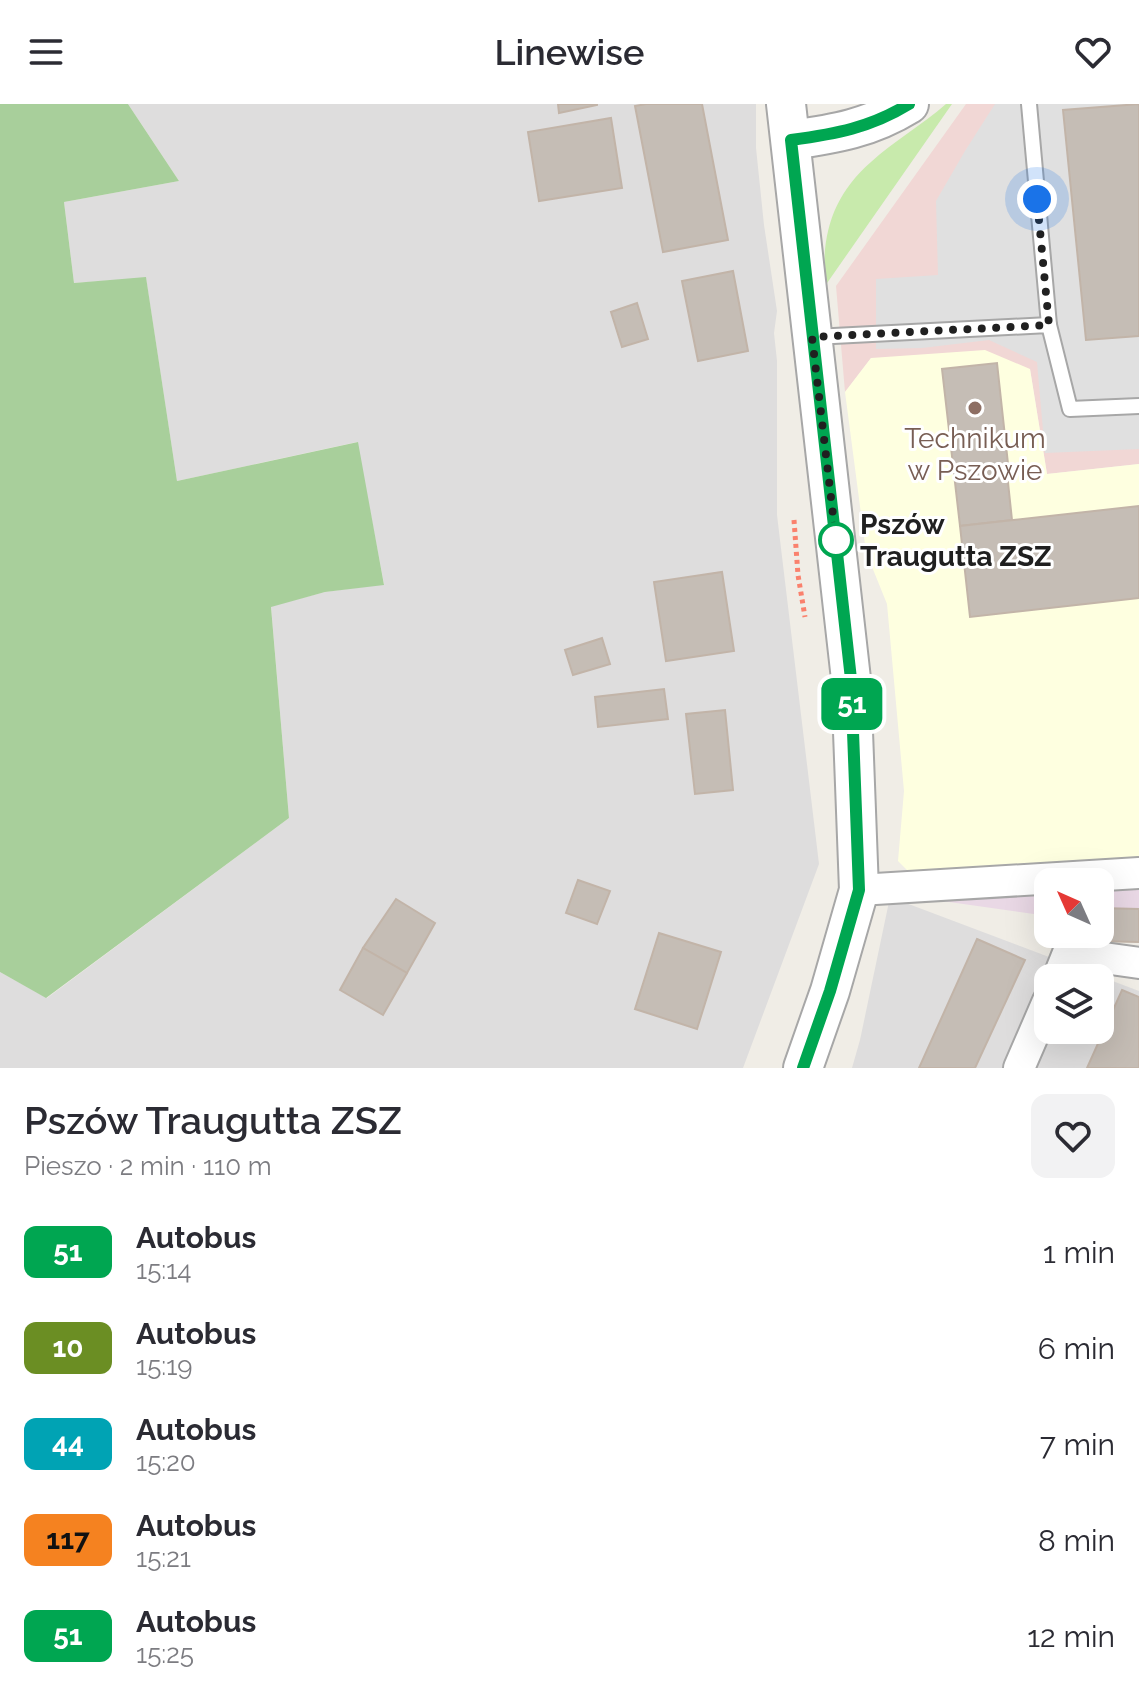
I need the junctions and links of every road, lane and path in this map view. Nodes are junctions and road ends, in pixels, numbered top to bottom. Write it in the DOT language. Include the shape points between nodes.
graph roads {
  1 [pos="909,104"];
  2 [pos="1029,104"];
  3 [pos="788,122"];
  4 [pos="1049,325"];
  5 [pos="812,337"];
  6 [pos="1139,406"];
  7 [pos="794,519"];
  8 [pos="806,621"];
  9 [pos="1139,873"];
  10 [pos="859,890"];
  11 [pos="1139,963"];
  12 [pos="1064,964"];
  13 [pos="1034,1033"];
  14 [pos="803,1068"];
  15 [pos="1019,1068"];
  1 -- 3 [label="street" via="841,133"];
  2 -- 4 [label="lane"];
  3 -- 5 [label="street"];
  4 -- 5 [label="lane"];
  4 -- 6 [label="lane" via="1070,409"];
  5 -- 10 [label="street" via="851,679"];
  7 -- 8 [label="path"];
  9 -- 10 [label="street"];
  10 -- 14 [label="street"];
  11 -- 12 [label="street" via="1068,953"];
  13 -- 15 [label="street"];
}
